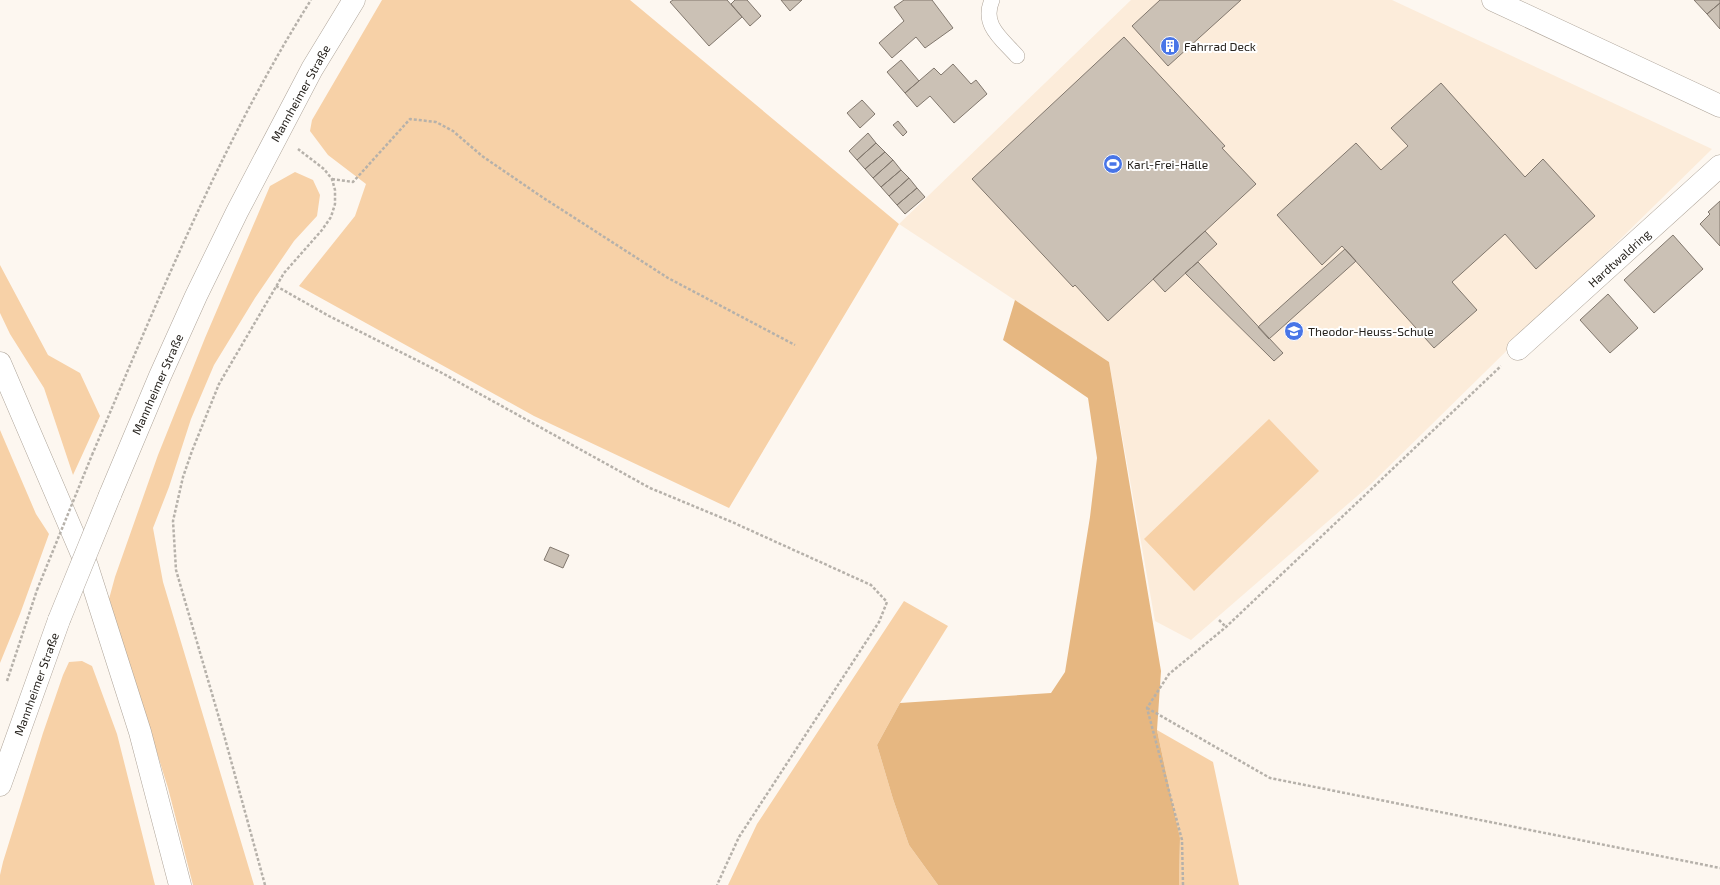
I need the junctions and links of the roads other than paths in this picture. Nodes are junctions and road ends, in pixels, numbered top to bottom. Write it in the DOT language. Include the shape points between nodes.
graph roads {
  1 [pos="354,0"];
  2 [pos="992,0"];
  3 [pos="1493,0"];
  4 [pos="1017,56"];
  5 [pos="1720,106"];
  6 [pos="1720,166"];
  7 [pos="1518,349"];
  8 [pos="0,363"];
  9 [pos="0,785"];
  10 [pos="180,885"];
  1 -- 9 [label="street, Mannheimer Straße, bridge" via="278,132 196,296 160,376 59,620"];
  2 -- 4 [label="lane" via="988,11 989,21 995,32"];
  3 -- 5 [label="street"];
  6 -- 7 [label="street, Hardtwaldring"];
  8 -- 10 [label="street" via="87,566 140,732"];
}
